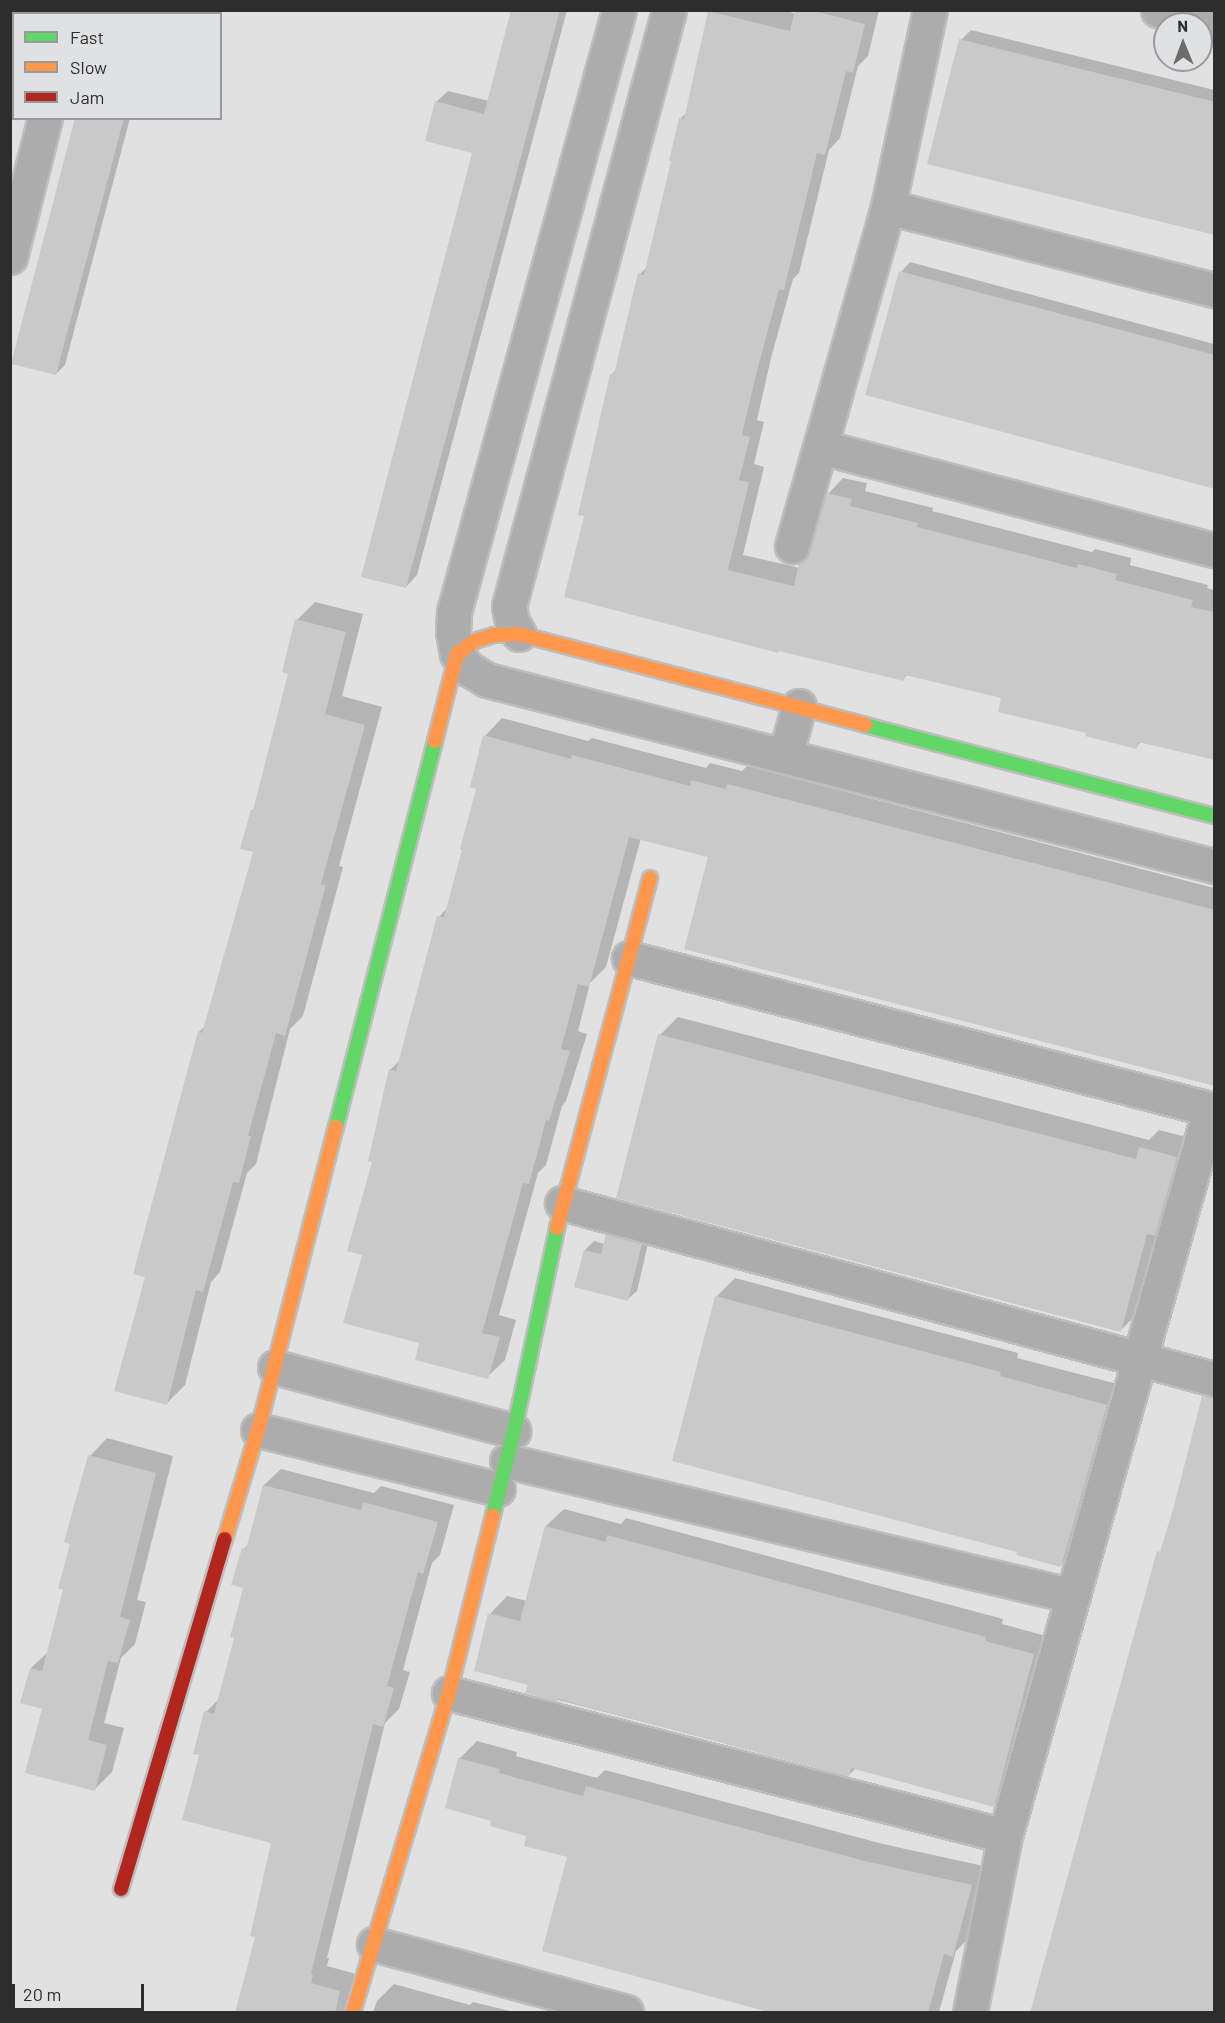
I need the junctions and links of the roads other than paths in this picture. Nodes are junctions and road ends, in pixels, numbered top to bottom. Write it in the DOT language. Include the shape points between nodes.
graph roads {
  1 [pos="619,10"];
  2 [pos="669,10"];
  3 [pos="930,10"];
  4 [pos="1158,10"];
  5 [pos="1215,25"];
  6 [pos="31,135"];
  7 [pos="888,207"];
  8 [pos="10,257"];
  9 [pos="1215,290"];
  10 [pos="821,447"];
  11 [pos="792,546"];
  12 [pos="1215,550"];
  13 [pos="519,634"];
  14 [pos="457,654"];
  15 [pos="799,706"];
  16 [pos="785,756"];
  17 [pos="1215,816"];
  18 [pos="1215,866"];
  19 [pos="650,878"];
  20 [pos="629,957"];
  21 [pos="1212,1109"];
  22 [pos="562,1203"];
  23 [pos="1141,1359"];
  24 [pos="275,1367"];
  25 [pos="1215,1379"];
  26 [pos="258,1430"];
  27 [pos="506,1461"];
  28 [pos="1073,1596"];
  29 [pos="449,1693"];
  30 [pos="1005,1836"];
  31 [pos="121,1889"];
  32 [pos="374,1944"];
  33 [pos="354,2013"];
  34 [pos="626,2013"];
  35 [pos="970,2013"];
  1 -- 14 [label="street" via="454,612"];
  2 -- 13 [label="street" via="509,606"];
  3 -- 7 [label="street"];
  4 -- 5 [label="street"];
  6 -- 8 [label="street"];
  7 -- 9 [label="street"];
  7 -- 10 [label="street"];
  10 -- 11 [label="street"];
  10 -- 12 [label="street"];
  13 -- 14 [label="street" via="484,638"];
  13 -- 15 [label="street"];
  14 -- 16 [label="street" via="467,668 487,680"];
  14 -- 24 [label="street"];
  15 -- 16 [label="street"];
  15 -- 17 [label="street"];
  16 -- 18 [label="street"];
  19 -- 20 [label="street"];
  20 -- 21 [label="street"];
  20 -- 22 [label="street"];
  21 -- 23 [label="street"];
  22 -- 23 [label="street"];
  22 -- 27 [label="street"];
  23 -- 25 [label="street"];
  23 -- 28 [label="street"];
  24 -- 26 [label="street"];
  24 -- 27 [label="street"];
  26 -- 27 [label="street"];
  26 -- 31 [label="street"];
  27 -- 28 [label="street"];
  27 -- 29 [label="street"];
  28 -- 30 [label="street"];
  29 -- 30 [label="street"];
  29 -- 32 [label="street"];
  30 -- 35 [label="street"];
  32 -- 33 [label="street"];
  32 -- 34 [label="street"];
}
